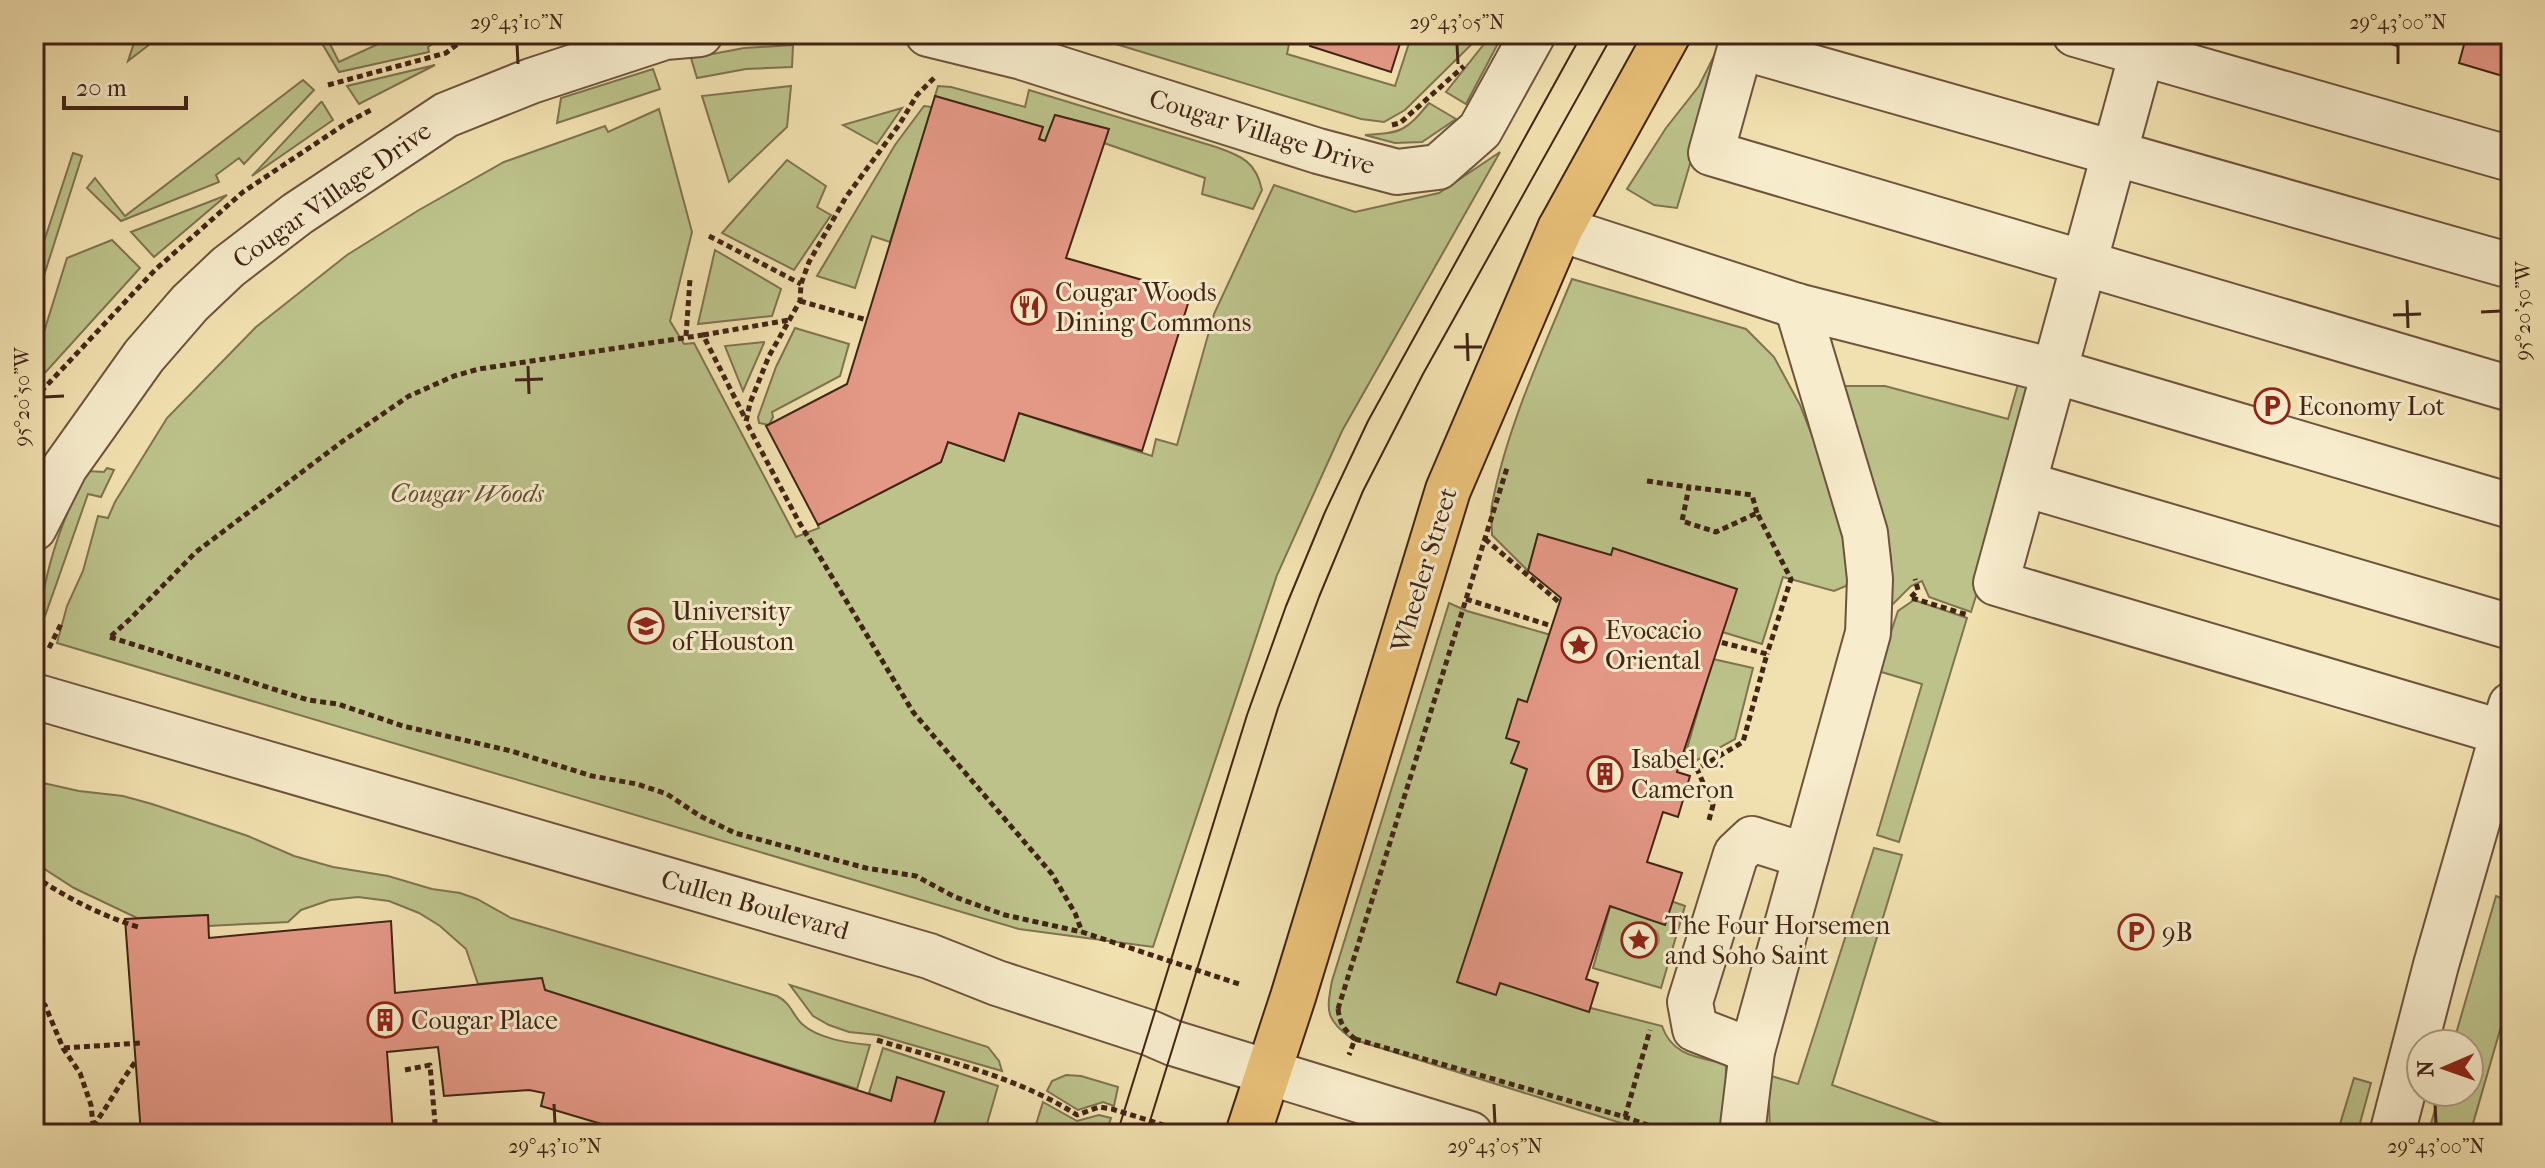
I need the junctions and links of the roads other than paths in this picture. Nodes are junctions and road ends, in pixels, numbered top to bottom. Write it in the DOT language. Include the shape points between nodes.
graph roads {
  1 [pos="700,34"];
  2 [pos="1533,34"];
  3 [pos="1668,34"];
  4 [pos="2075,34"];
  5 [pos="1743,40"];
  6 [pos="2142,53"];
  7 [pos="932,54"];
  8 [pos="2114,153"];
  9 [pos="2511,159"];
  10 [pos="1560,229"];
  11 [pos="2084,264"];
  12 [pos="2511,266"];
  13 [pos="1797,306"];
  14 [pos="2054,371"];
  15 [pos="2511,389"];
  16 [pos="2024,484"];
  17 [pos="2511,506"];
  18 [pos="34,528"];
  19 [pos="2511,627"];
  20 [pos="34,696"];
  21 [pos="2508,723"];
  22 [pos="1806,856"];
  23 [pos="1752,1051"];
  24 [pos="1268,1071"];
  25 [pos="1248,1134"];
  26 [pos="1470,1134"];
  27 [pos="1742,1134"];
  28 [pos="2392,1134"];
  1 -- 18 [label="street, Cougar Village Drive" via="665,37 446,115 297,214 228,267 144,356 65,467"];
  2 -- 7 [label="street, Cougar Village Drive" via="1480,130 1438,167 1397,172 1022,57"];
  3 -- 10 [label="main road, Wheeler Street"];
  4 -- 6 [label="street"];
  5 -- 8 [label="street"];
  5 -- 11 [label="street" via="1711,153"];
  6 -- 8 [label="street"];
  6 -- 9 [label="street"];
  8 -- 11 [label="street"];
  8 -- 12 [label="street"];
  10 -- 13 [label="street"];
  10 -- 24 [label="main road, Wheeler Street" via="1448,490"];
  11 -- 14 [label="street"];
  11 -- 15 [label="street"];
  13 -- 14 [label="street"];
  13 -- 22 [label="street" via="1865,533 1870,579 1868,633"];
  14 -- 16 [label="street"];
  14 -- 17 [label="street"];
  16 -- 19 [label="street"];
  16 -- 21 [label="street" via="1996,583"];
  20 -- 24 [label="street, Cullen Boulevard" via="929,956 1173,1043"];
  21 -- 28 [label="street"];
  22 -- 23 [label="street"];
  22 -- 23 [label="street" via="1752,839 1736,854 1690,1002 1695,1029"];
  23 -- 27 [label="street"];
  24 -- 25 [label="main road, Wheeler Street"];
  24 -- 26 [label="street, Cullen Boulevard"];
}
